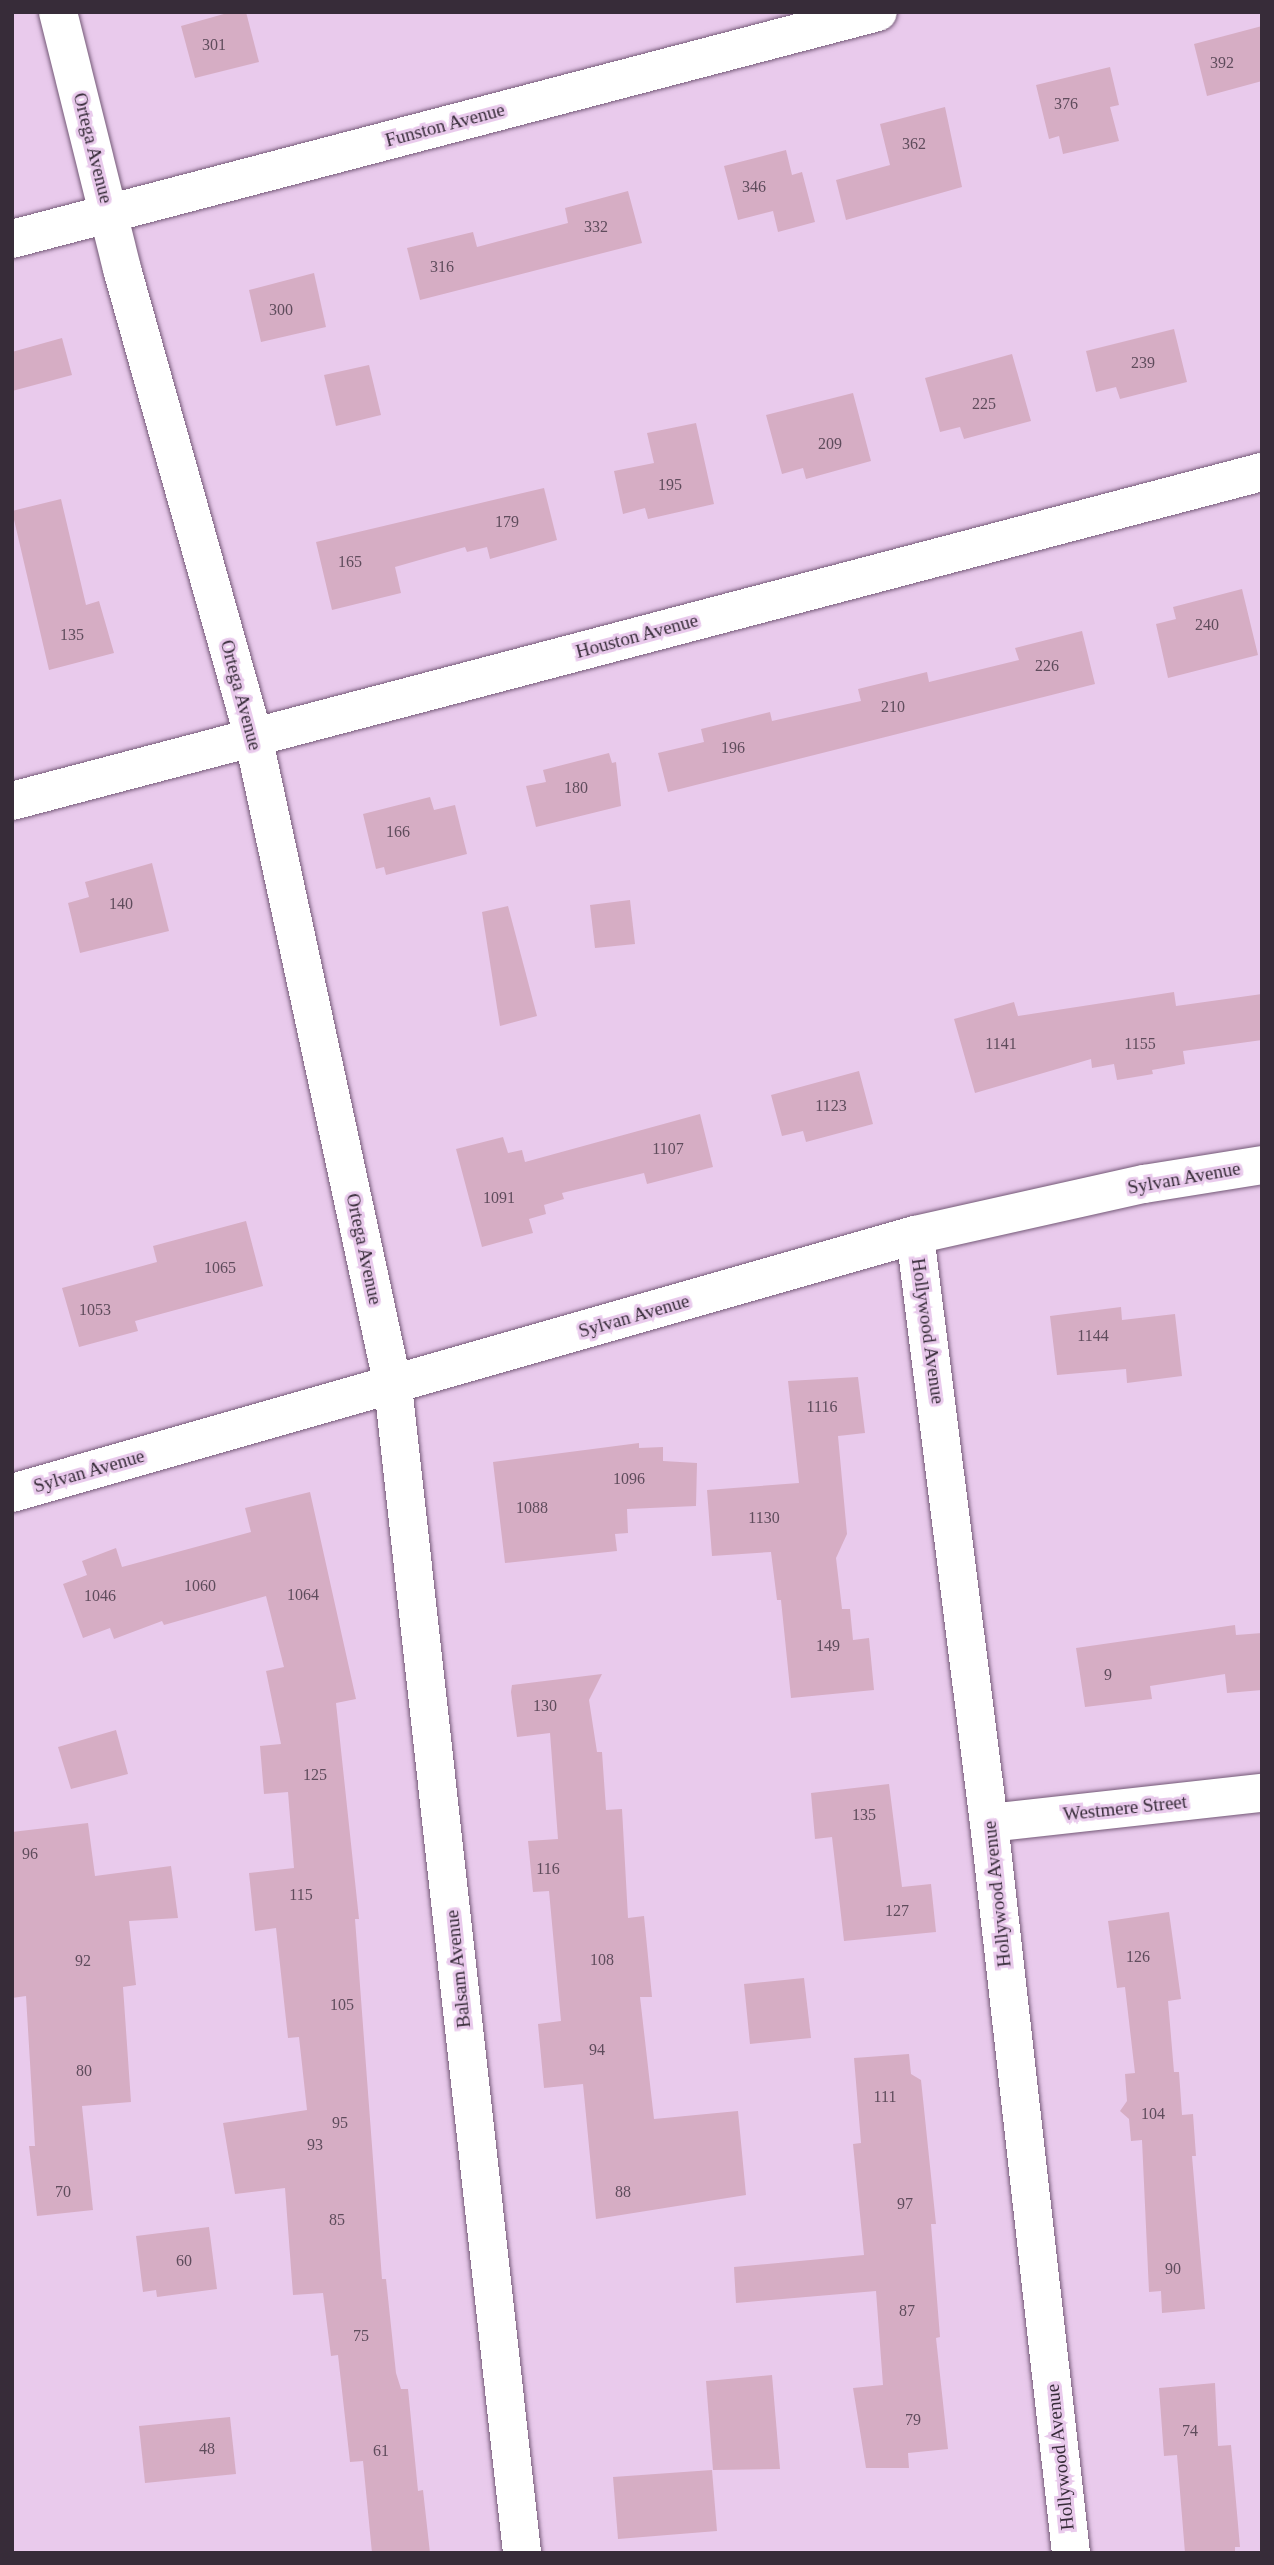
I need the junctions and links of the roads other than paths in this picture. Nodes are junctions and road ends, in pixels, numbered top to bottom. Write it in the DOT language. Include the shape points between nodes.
graph roads {
  1 [pos="58,12"];
  2 [pos="878,12"];
  3 [pos="109,213"];
  4 [pos="12,239"];
  5 [pos="1262,472"];
  6 [pos="253,736"];
  7 [pos="12,801"];
  8 [pos="1262,1165"];
  9 [pos="915,1235"];
  10 [pos="393,1386"];
  11 [pos="12,1493"];
  12 [pos="1262,1793"];
  13 [pos="989,1822"];
  14 [pos="522,2553"];
  15 [pos="1071,2553"];
  1 -- 3 [label="street, Ortega Avenue"];
  2 -- 3 [label="street, Funston Avenue"];
  3 -- 4 [label="street, Funston Avenue"];
  3 -- 6 [label="street, Ortega Avenue"];
  5 -- 6 [label="street, Houston Avenue"];
  6 -- 7 [label="street, Houston Avenue"];
  6 -- 10 [label="street, Ortega Avenue"];
  8 -- 9 [label="street, Sylvan Avenue" via="1144,1184"];
  9 -- 10 [label="street, Sylvan Avenue"];
  9 -- 13 [label="street, Hollywood Avenue"];
  10 -- 11 [label="street, Sylvan Avenue"];
  10 -- 14 [label="street, Balsam Avenue"];
  12 -- 13 [label="street, Westmere Street"];
  13 -- 15 [label="street, Hollywood Avenue"];
}
